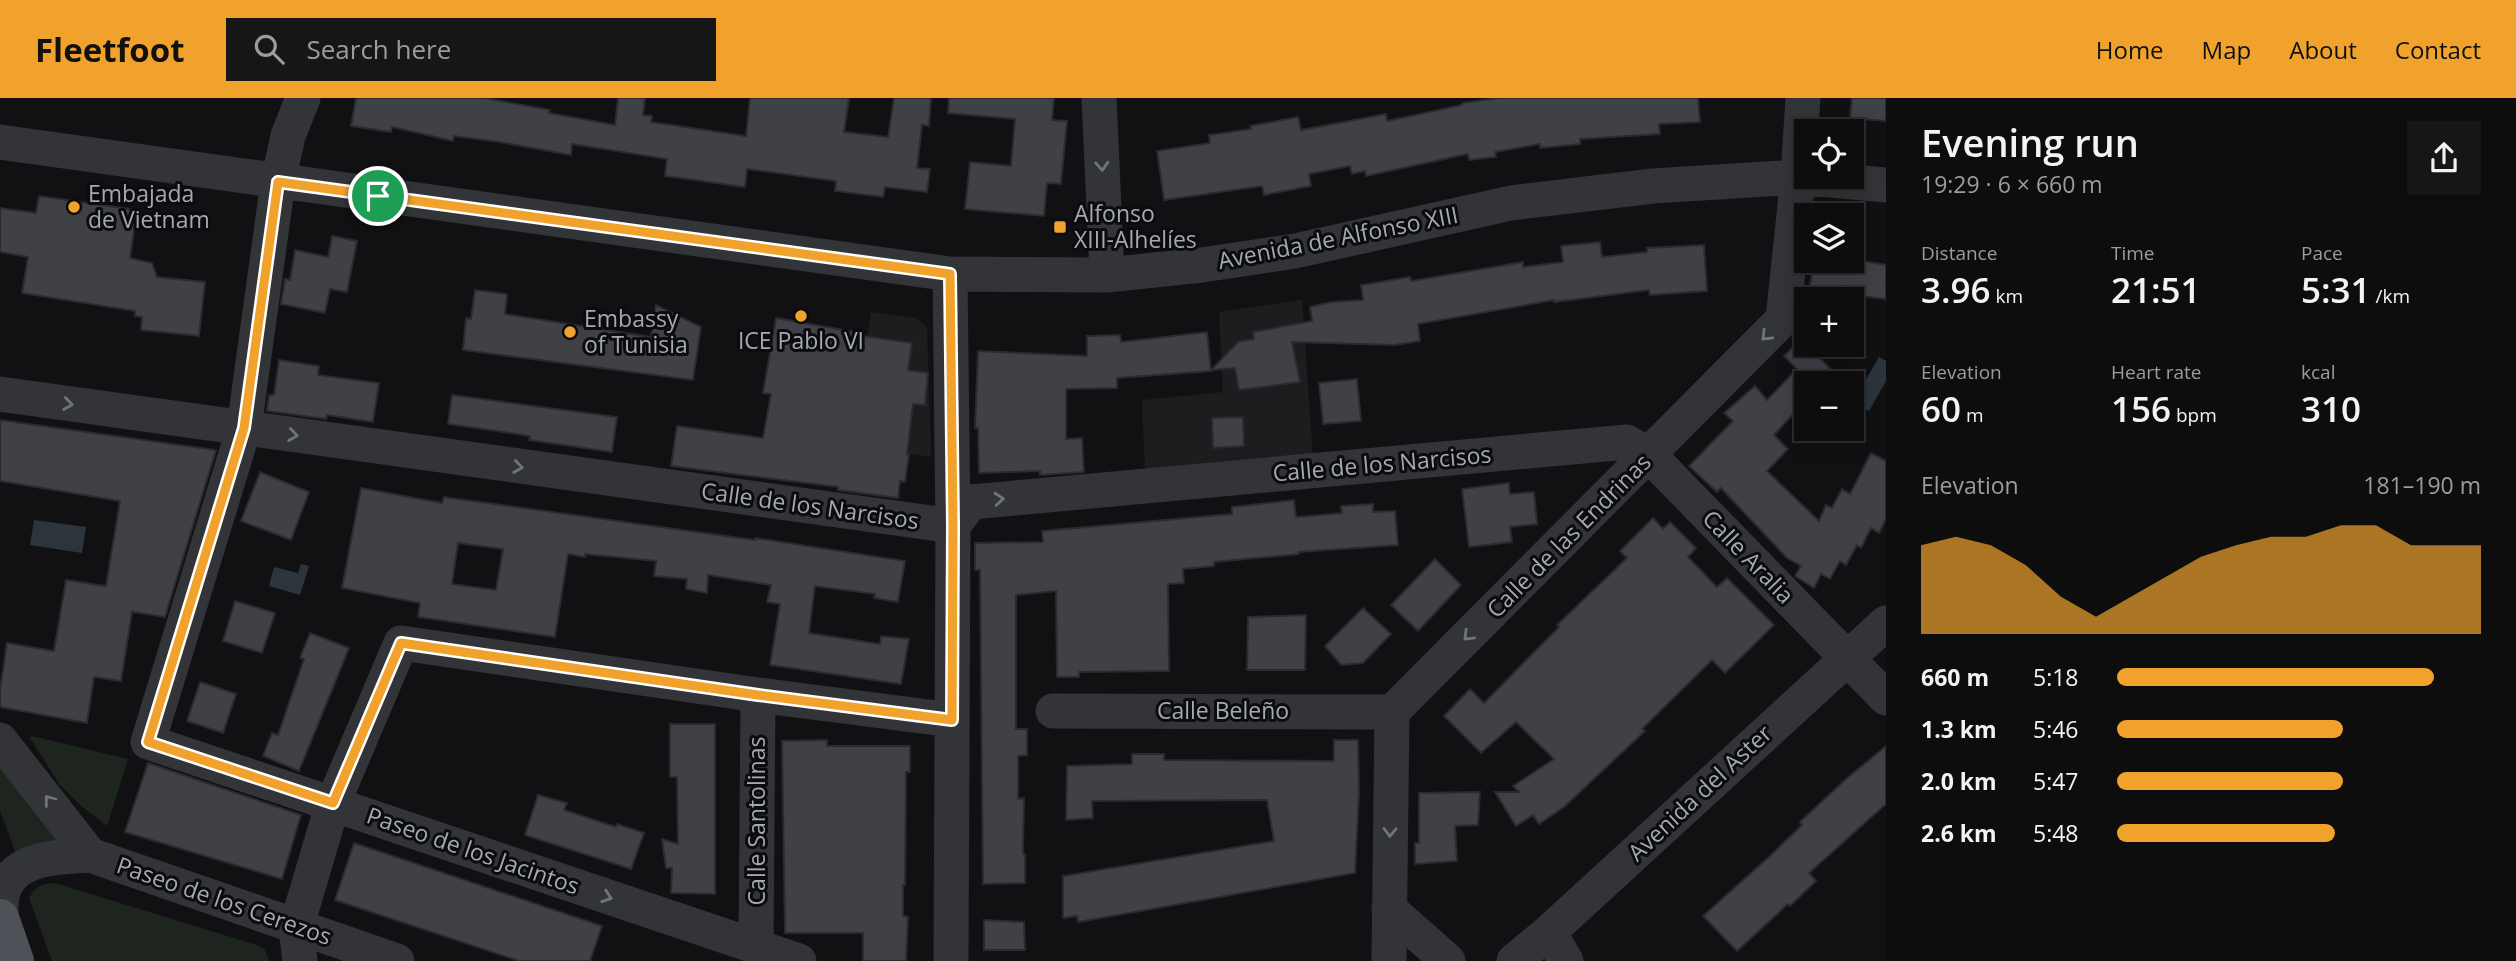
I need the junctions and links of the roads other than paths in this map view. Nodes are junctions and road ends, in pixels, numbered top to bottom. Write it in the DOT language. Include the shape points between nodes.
graph roads {
  1 [pos="303,98"];
  2 [pos="1099,98"];
  3 [pos="1803,98"];
  4 [pos="1802,119"];
  5 [pos="0,142"];
  6 [pos="1794,177"];
  7 [pos="278,182"];
  8 [pos="1864,183"];
  9 [pos="1886,185"];
  10 [pos="1797,189"];
  11 [pos="950,274"];
  12 [pos="1107,275"];
  13 [pos="0,394"];
  14 [pos="244,428"];
  15 [pos="1649,456"];
  16 [pos="953,526"];
  17 [pos="1886,623"];
  18 [pos="1847,658"];
  19 [pos="758,695"];
  20 [pos="1886,698"];
  21 [pos="1053,711"];
  22 [pos="1392,712"];
  23 [pos="952,720"];
  24 [pos="0,740"];
  25 [pos="333,803"];
  26 [pos="90,855"];
  27 [pos="1389,909"];
  28 [pos="0,919"];
  29 [pos="298,944"];
  30 [pos="1558,946"];
  31 [pos="756,947"];
  32 [pos="15,961"];
  33 [pos="397,961"];
  34 [pos="799,961"];
  35 [pos="951,961"];
  36 [pos="1390,961"];
  37 [pos="1448,961"];
  38 [pos="1514,961"];
  1 -- 7 [label="street" via="288,136"];
  2 -- 12 [label="street, one-way"];
  3 -- 4 [label="street, Calle de las Endrinas"];
  5 -- 7 [label="street, Avenida de Alfonso XIII"];
  6 -- 12 [label="street, Avenida de Alfonso XIII" via="1653,186 1511,203 1294,251"];
  7 -- 11 [label="street, Avenida de Alfonso XIII"];
  7 -- 14 [label="street"];
  8 -- 9 [label="street, Avenida de Alfonso XIII"];
  10 -- 15 [label="street, Calle de las Endrinas, one-way" via="1783,319"];
  11 -- 12 [label="street, Avenida de Alfonso XIII"];
  11 -- 16 [label="street"];
  13 -- 14 [label="street, Calle de los Narcisos, one-way"];
  14 -- 16 [label="street, Calle de los Narcisos, one-way"];
  14 -- 25 [label="street, Paseo de los Jacintos" via="148,742"];
  16 -- 15 [label="street, Calle de los Narcisos, one-way" via="971,502 1627,442"];
  15 -- 18 [label="street, Calle Aralia"];
  15 -- 22 [label="street, Calle de las Endrinas, one-way"];
  16 -- 23 [label="street"];
  17 -- 18 [label="street, Avenida del Aster"];
  18 -- 20 [label="street, Calle Aralia"];
  18 -- 30 [label="street, Avenida del Aster"];
  19 -- 23 [label="street"];
  19 -- 25 [label="street" via="401,643"];
  19 -- 31 [label="street, Calle Santolinas"];
  21 -- 22 [label="street, Calle Beleño"];
  22 -- 27 [label="street, one-way"];
  23 -- 35 [label="street"];
  26 -- 24 [label="street, Paseo de los Cerezos, one-way"];
  25 -- 29 [label="street"];
  25 -- 31 [label="street, Paseo de los Jacintos, one-way"];
  26 -- 28 [label="street, Paseo de los Cerezos" via="45,859 15,873 5,885"];
  26 -- 29 [label="street, Paseo de los Cerezos"];
  27 -- 36 [label="street"];
  27 -- 37 [label="street"];
  28 -- 32 [label="main road"];
  29 -- 33 [label="street, Paseo de los Cerezos"];
  30 -- 38 [label="street, Avenida del Aster"];
  31 -- 34 [label="street, Paseo de los Jacintos"];
}
